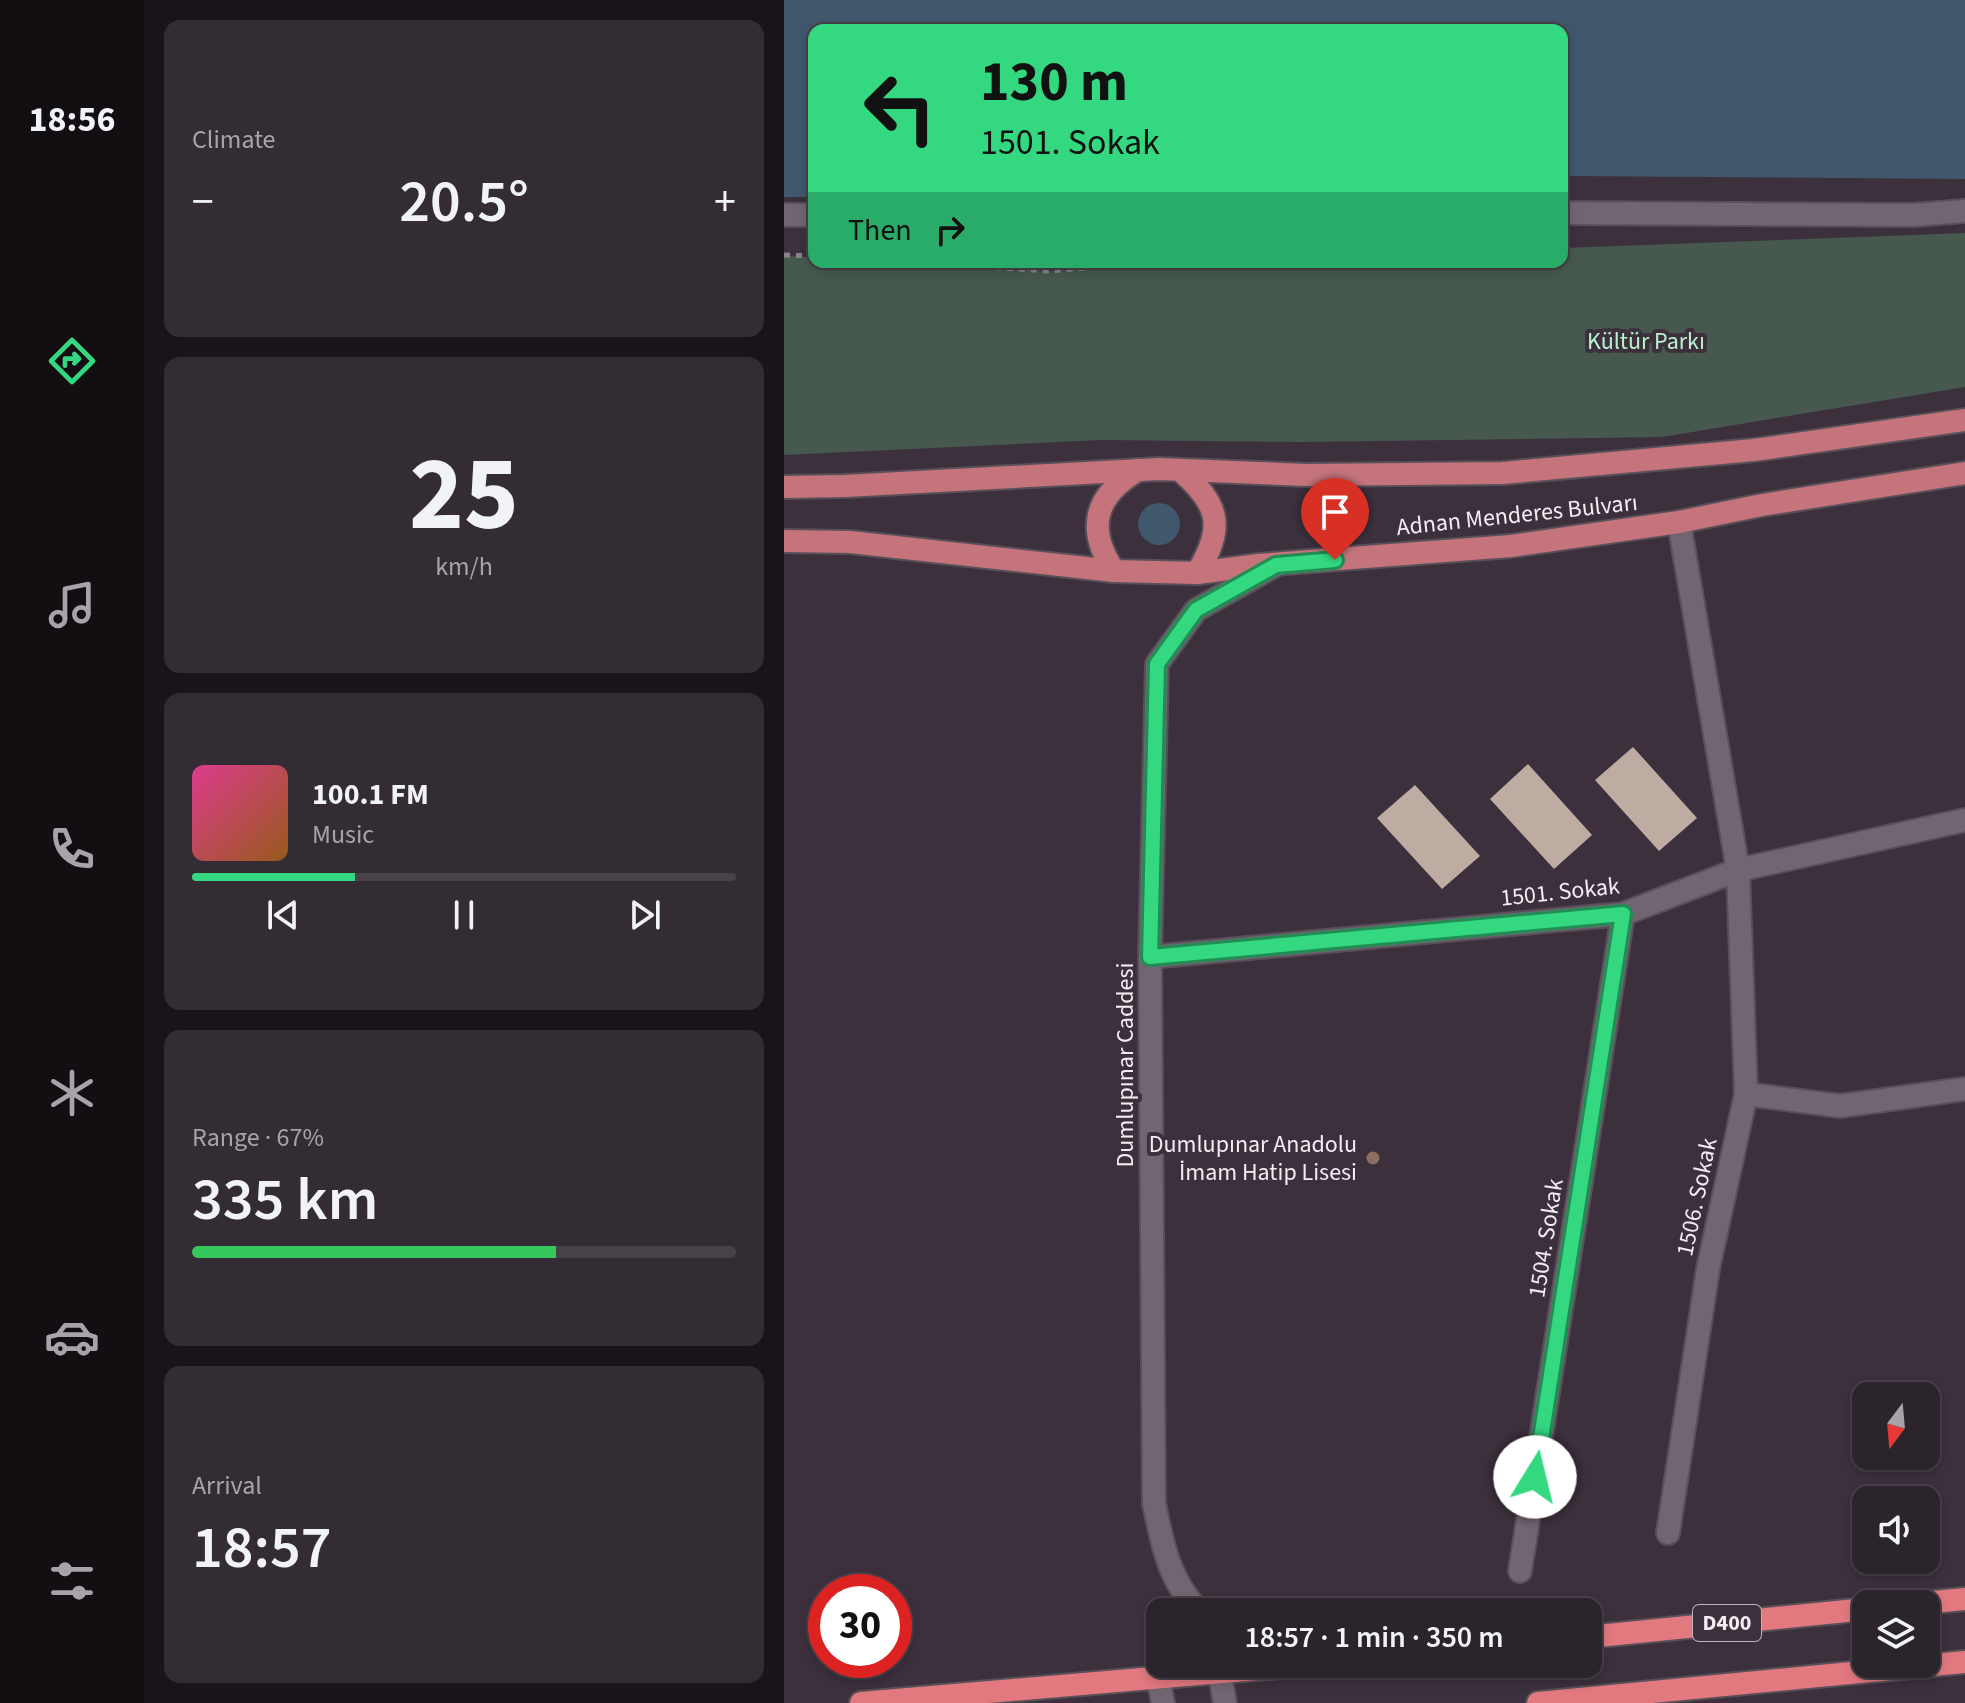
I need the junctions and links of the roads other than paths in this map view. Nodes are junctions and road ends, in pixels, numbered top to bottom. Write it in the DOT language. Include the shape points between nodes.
graph roads {
  1 [pos="1965,211"];
  2 [pos="1568,213"];
  3 [pos="784,215"];
  4 [pos="808,215"];
  5 [pos="1965,420"];
  6 [pos="1139,470"];
  7 [pos="1180,470"];
  8 [pos="1965,473"];
  9 [pos="784,487"];
  10 [pos="1679,522"];
  11 [pos="784,541"];
  12 [pos="1276,565"];
  13 [pos="1114,571"];
  14 [pos="1197,573"];
  15 [pos="1965,820"];
  16 [pos="1738,870"];
  17 [pos="1623,914"];
  18 [pos="1150,957"];
  19 [pos="1965,1089"];
  20 [pos="1746,1094"];
  21 [pos="1668,1533"];
  22 [pos="1520,1571"];
  23 [pos="1186,1598"];
  24 [pos="1965,1599"];
  25 [pos="1940,1601"];
  26 [pos="1852,1610"];
  27 [pos="1602,1636"];
  28 [pos="1965,1662"];
  29 [pos="1158,1678"];
  30 [pos="1221,1678"];
  31 [pos="861,1703"];
  32 [pos="1163,1703"];
  33 [pos="1225,1703"];
  34 [pos="1538,1703"];
  1 -- 2 [label="street"];
  3 -- 4 [label="street"];
  5 -- 7 [label="main road, Adnan Menderes Bulvarı" via="1754,450 1503,473"];
  6 -- 7 [label="main road, Adnan Menderes Bulvarı"];
  6 -- 9 [label="main road, Adnan Menderes Bulvarı"];
  6 -- 13 [label="main road" via="1107,495 1099,513 1097,534"];
  7 -- 14 [label="main road" via="1206,496 1214,513 1211,550"];
  8 -- 10 [label="main road, Adnan Menderes Bulvarı"];
  10 -- 12 [label="main road, Adnan Menderes Bulvarı" via="1511,546"];
  10 -- 16 [label="street, 1506. Sokak"];
  11 -- 13 [label="main road, Adnan Menderes Bulvarı" via="850,542"];
  12 -- 14 [label="main road, Adnan Menderes Bulvarı"];
  12 -- 18 [label="street, Dumlupınar Caddesi" via="1196,610 1157,664"];
  13 -- 14 [label="main road, Adnan Menderes Bulvarı"];
  15 -- 16 [label="street, 1501. Sokak"];
  16 -- 17 [label="street, 1501. Sokak"];
  16 -- 20 [label="street, 1506. Sokak"];
  17 -- 18 [label="street, 1501. Sokak"];
  17 -- 22 [label="street, 1504. Sokak"];
  18 -- 23 [label="street, Dumlupınar Caddesi" via="1154,1503 1164,1557"];
  19 -- 20 [label="street" via="1840,1106"];
  20 -- 21 [label="street, 1506. Sokak" via="1708,1269"];
  24 -- 25 [label="highway"];
  26 -- 27 [label="highway, D400"];
  28 -- 34 [label="highway"];
  29 -- 31 [label="highway"];
  29 -- 32 [label="street"];
  30 -- 33 [label="street"];
}
